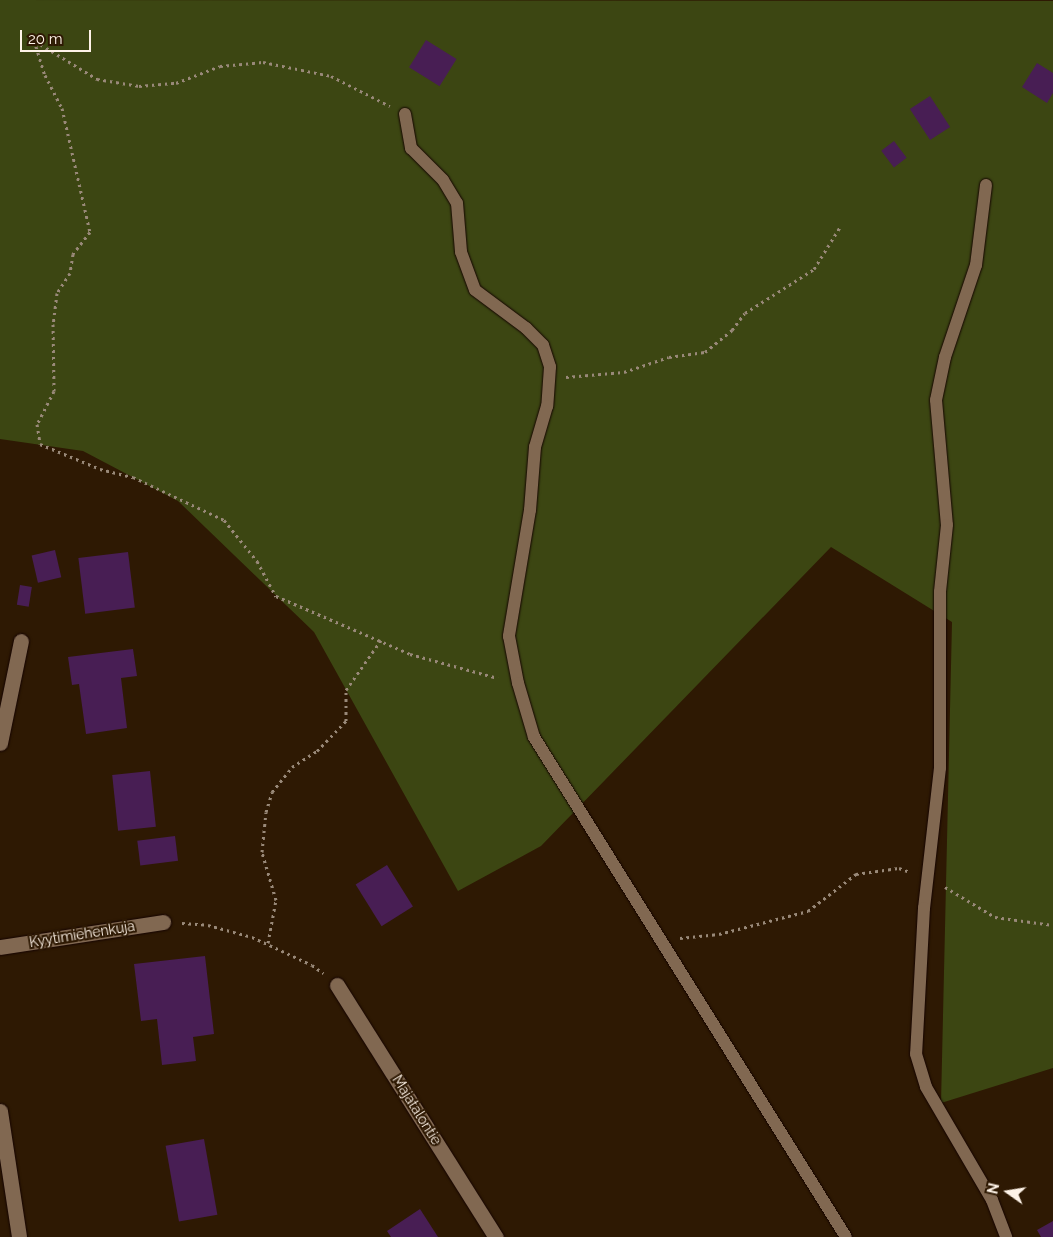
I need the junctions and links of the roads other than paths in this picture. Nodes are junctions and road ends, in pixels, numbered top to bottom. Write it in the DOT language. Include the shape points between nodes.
graph roads {
  1 [pos="405,114"];
  2 [pos="986,185"];
  3 [pos="21,642"];
  4 [pos="0,743"];
  5 [pos="163,922"];
  6 [pos="0,947"];
  7 [pos="337,985"];
  8 [pos="0,1111"];
  9 [pos="19,1237"];
  10 [pos="496,1237"];
  11 [pos="846,1237"];
  12 [pos="1006,1237"];
  1 -- 11 [label="lane" via="411,148 443,180 457,203 461,252 475,290 526,328 543,345 550,378 548,406 535,447 530,510 508,636 534,737"];
  2 -- 12 [label="lane" via="976,265 945,357 936,400 947,525 940,592 940,768 928,877 916,1054 926,1087 992,1200"];
  3 -- 4 [label="street"];
  5 -- 6 [label="street, Kyytimiehenkuja"];
  7 -- 10 [label="street, Majatalontie"];
  8 -- 9 [label="street"];
}
